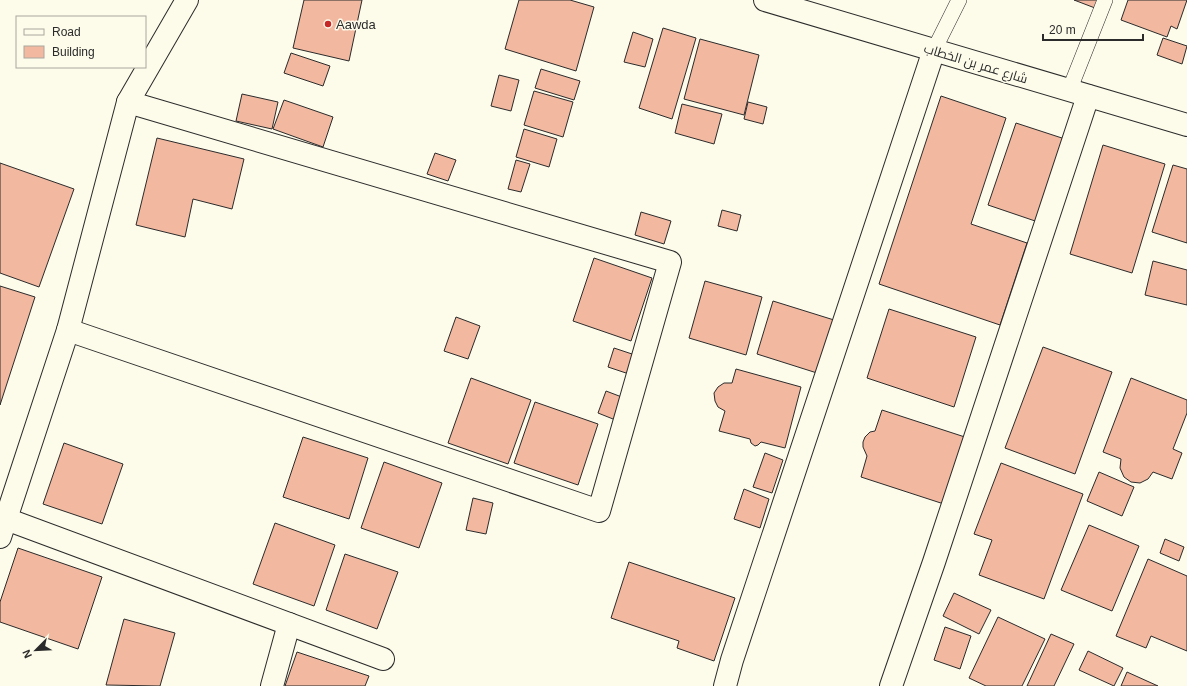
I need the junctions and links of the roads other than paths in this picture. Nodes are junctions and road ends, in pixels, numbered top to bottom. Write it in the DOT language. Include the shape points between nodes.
graph roads {
  1 [pos="187,0"];
  2 [pos="960,0"];
  3 [pos="1105,0"];
  4 [pos="772,1"];
  5 [pos="934,50"];
  6 [pos="1079,94"];
  7 [pos="128,102"];
  8 [pos="1187,125"];
  9 [pos="68,330"];
  10 [pos="3,528"];
  11 [pos="289,624"];
  12 [pos="383,659"];
  13 [pos="272,686"];
  14 [pos="725,686"];
  15 [pos="891,686"];
  1 -- 7 [label="street"];
  2 -- 5 [label="lane"];
  3 -- 6 [label="lane"];
  4 -- 5 [label="street, شارع عمر بن الخطاب"];
  5 -- 6 [label="street, شارع عمر بن الخطاب"];
  5 -- 14 [label="street"];
  6 -- 8 [label="street, شارع عمر بن الخطاب"];
  6 -- 15 [label="street" via="934,562"];
  7 -- 9 [label="street"];
  7 -- 9 [label="street" via="670,262 598,511"];
  9 -- 10 [label="street"];
  10 -- 11 [label="street"];
  11 -- 12 [label="street"];
  11 -- 13 [label="street"];
}
